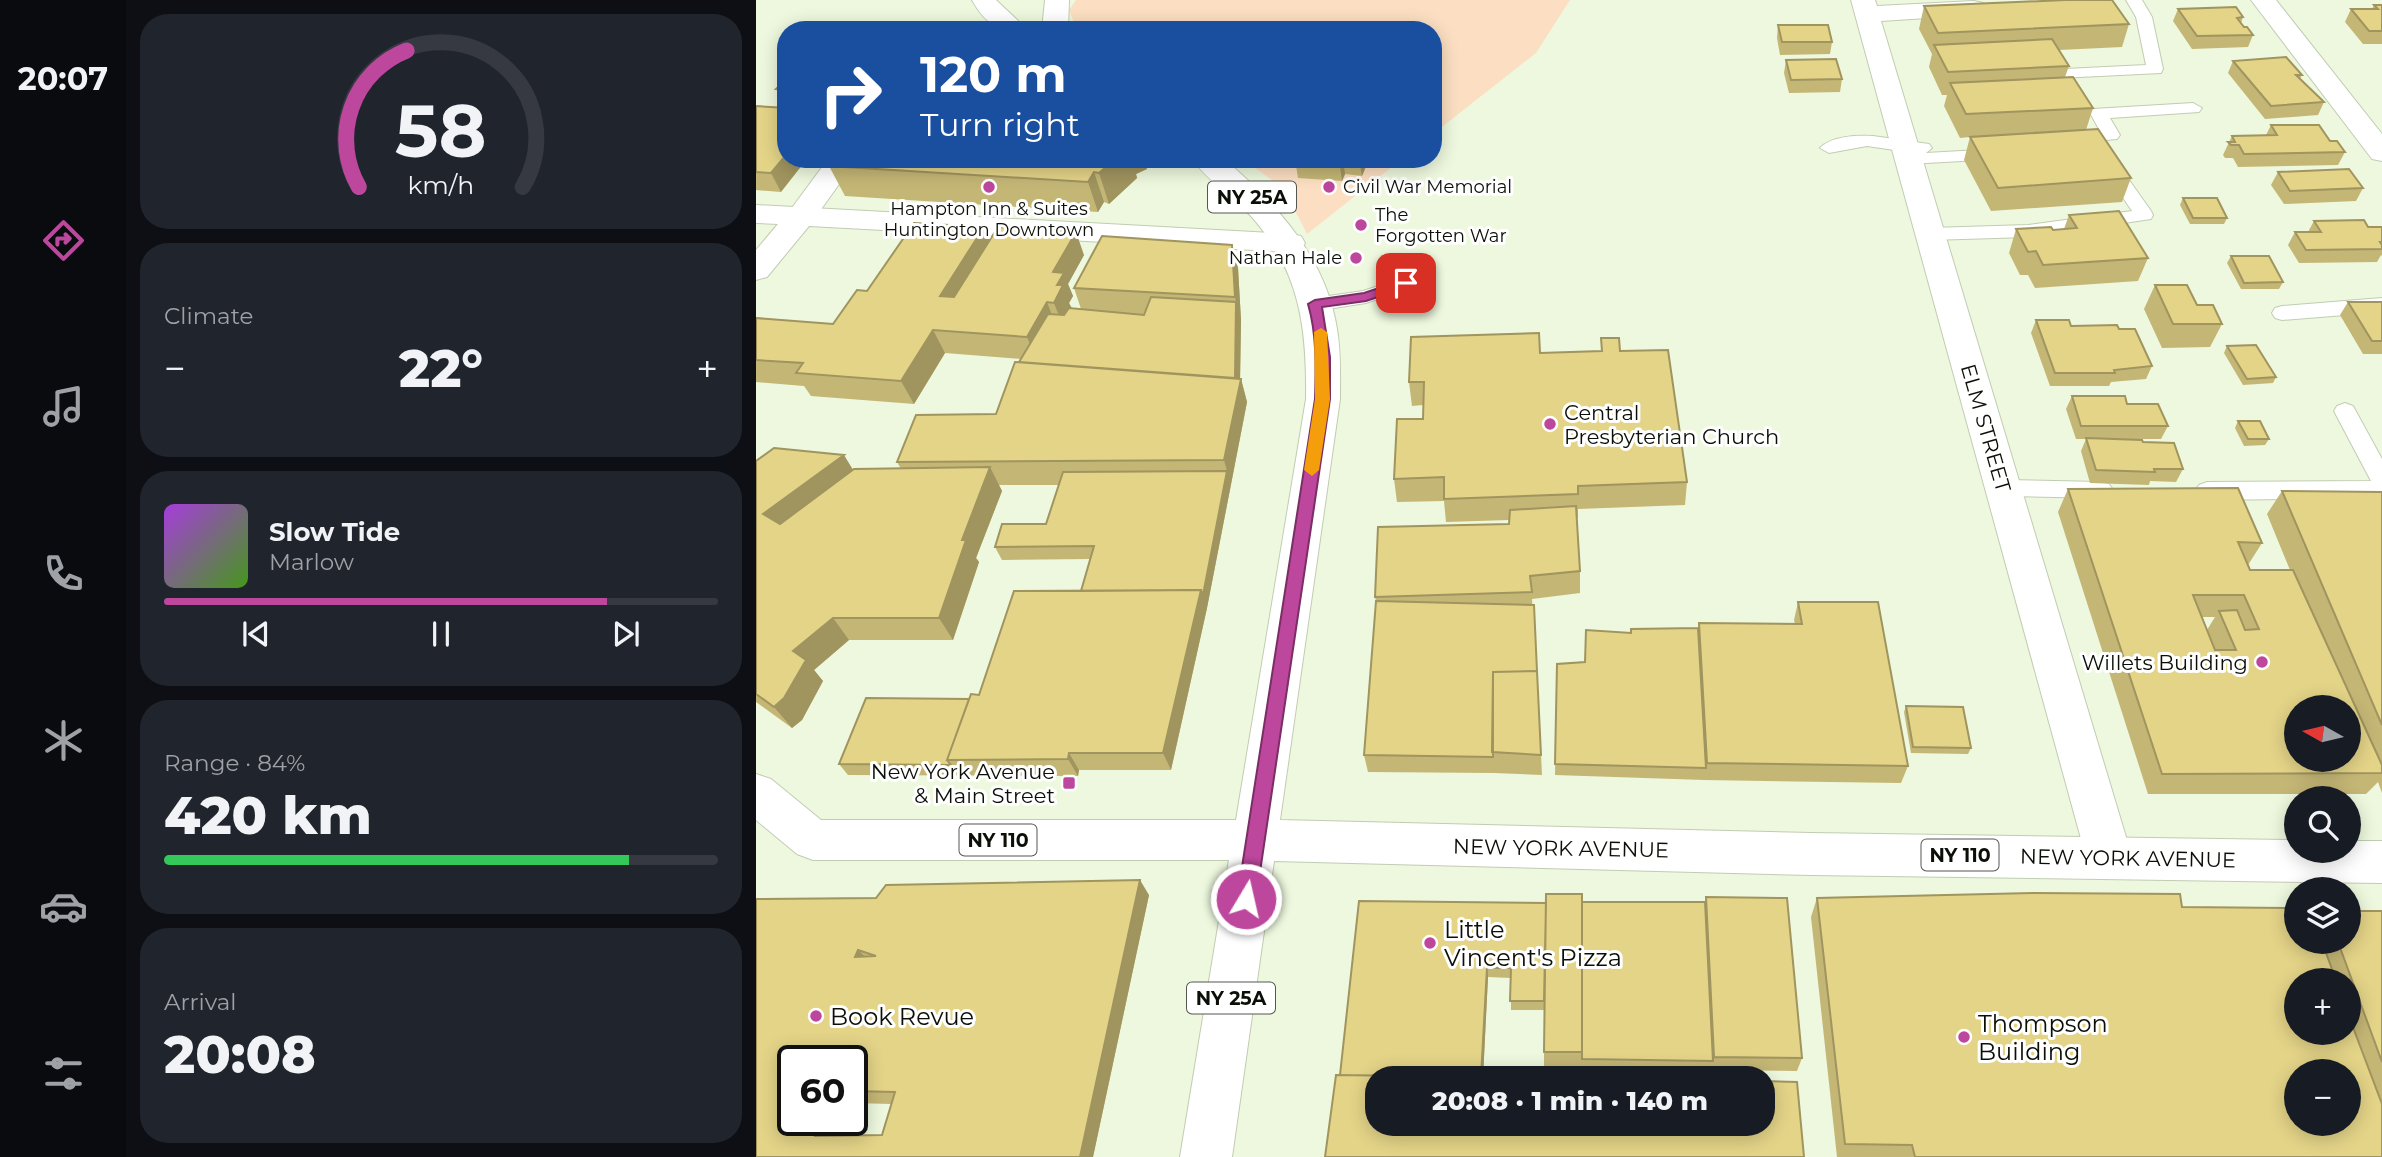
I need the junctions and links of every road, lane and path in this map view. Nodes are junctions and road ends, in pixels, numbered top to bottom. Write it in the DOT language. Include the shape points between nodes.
graph roads {
  1 [pos="984,0"];
  2 [pos="1057,0"];
  3 [pos="2134,0"];
  4 [pos="2263,0"];
  5 [pos="2001,6"];
  6 [pos="1865,7"];
  7 [pos="1005,21"];
  8 [pos="1056,21"];
  9 [pos="2065,74"];
  10 [pos="2193,108"];
  11 [pos="2014,147"];
  12 [pos="1829,148"];
  13 [pos="2382,153"];
  14 [pos="1907,154"];
  15 [pos="836,168"];
  16 [pos="1217,168"];
  17 [pos="756,214"];
  18 [pos="800,216"];
  19 [pos="1930,234"];
  20 [pos="1290,243"];
  21 [pos="756,270"];
  22 [pos="1406,283"];
  23 [pos="1315,304"];
  24 [pos="2382,305"];
  25 [pos="2282,313"];
  26 [pos="2345,411"];
  27 [pos="2382,480"];
  28 [pos="2004,488"];
  29 [pos="2130,490"];
  30 [pos="2382,490"];
  31 [pos="2183,491"];
  32 [pos="756,793"];
  33 [pos="1256,840"];
  34 [pos="2109,857"];
  35 [pos="2382,862"];
  36 [pos="1206,1157"];
  1 -- 7 [label="street"];
  2 -- 8 [label="street"];
  3 -- 9 [label="lane" via="2144,17 2155,69"];
  4 -- 13 [label="street"];
  5 -- 6 [label="street"];
  6 -- 14 [label="street, ELM STREET"];
  10 -- 19 [label="lane" via="2099,113 2111,135 2054,144 2101,151 2144,215 2028,231"];
  11 -- 14 [label="lane"];
  12 -- 14 [label="lane" via="1851,141 1875,141"];
  14 -- 19 [label="street, ELM STREET"];
  15 -- 18 [label="street"];
  16 -- 20 [label="street, NY 25A" via="1250,194"];
  17 -- 18 [label="street"];
  18 -- 20 [label="street"];
  18 -- 21 [label="street"];
  19 -- 28 [label="street, ELM STREET"];
  20 -- 23 [label="street, NY 25A"];
  22 -- 23 [label="lane" via="1366,297"];
  23 -- 33 [label="street, NY 25A" via="1323,357 1322,399"];
  24 -- 25 [label="lane"];
  26 -- 27 [label="lane"];
  28 -- 29 [label="lane"];
  28 -- 34 [label="street, ELM STREET"];
  30 -- 31 [label="lane"];
  32 -- 33 [label="street, NEW YORK AVENUE / NY 110" via="813,840"];
  33 -- 34 [label="street, NEW YORK AVENUE / NY 110"];
  33 -- 36 [label="street, NY 25A"];
  34 -- 35 [label="street, NEW YORK AVENUE / NY 110"];
}
